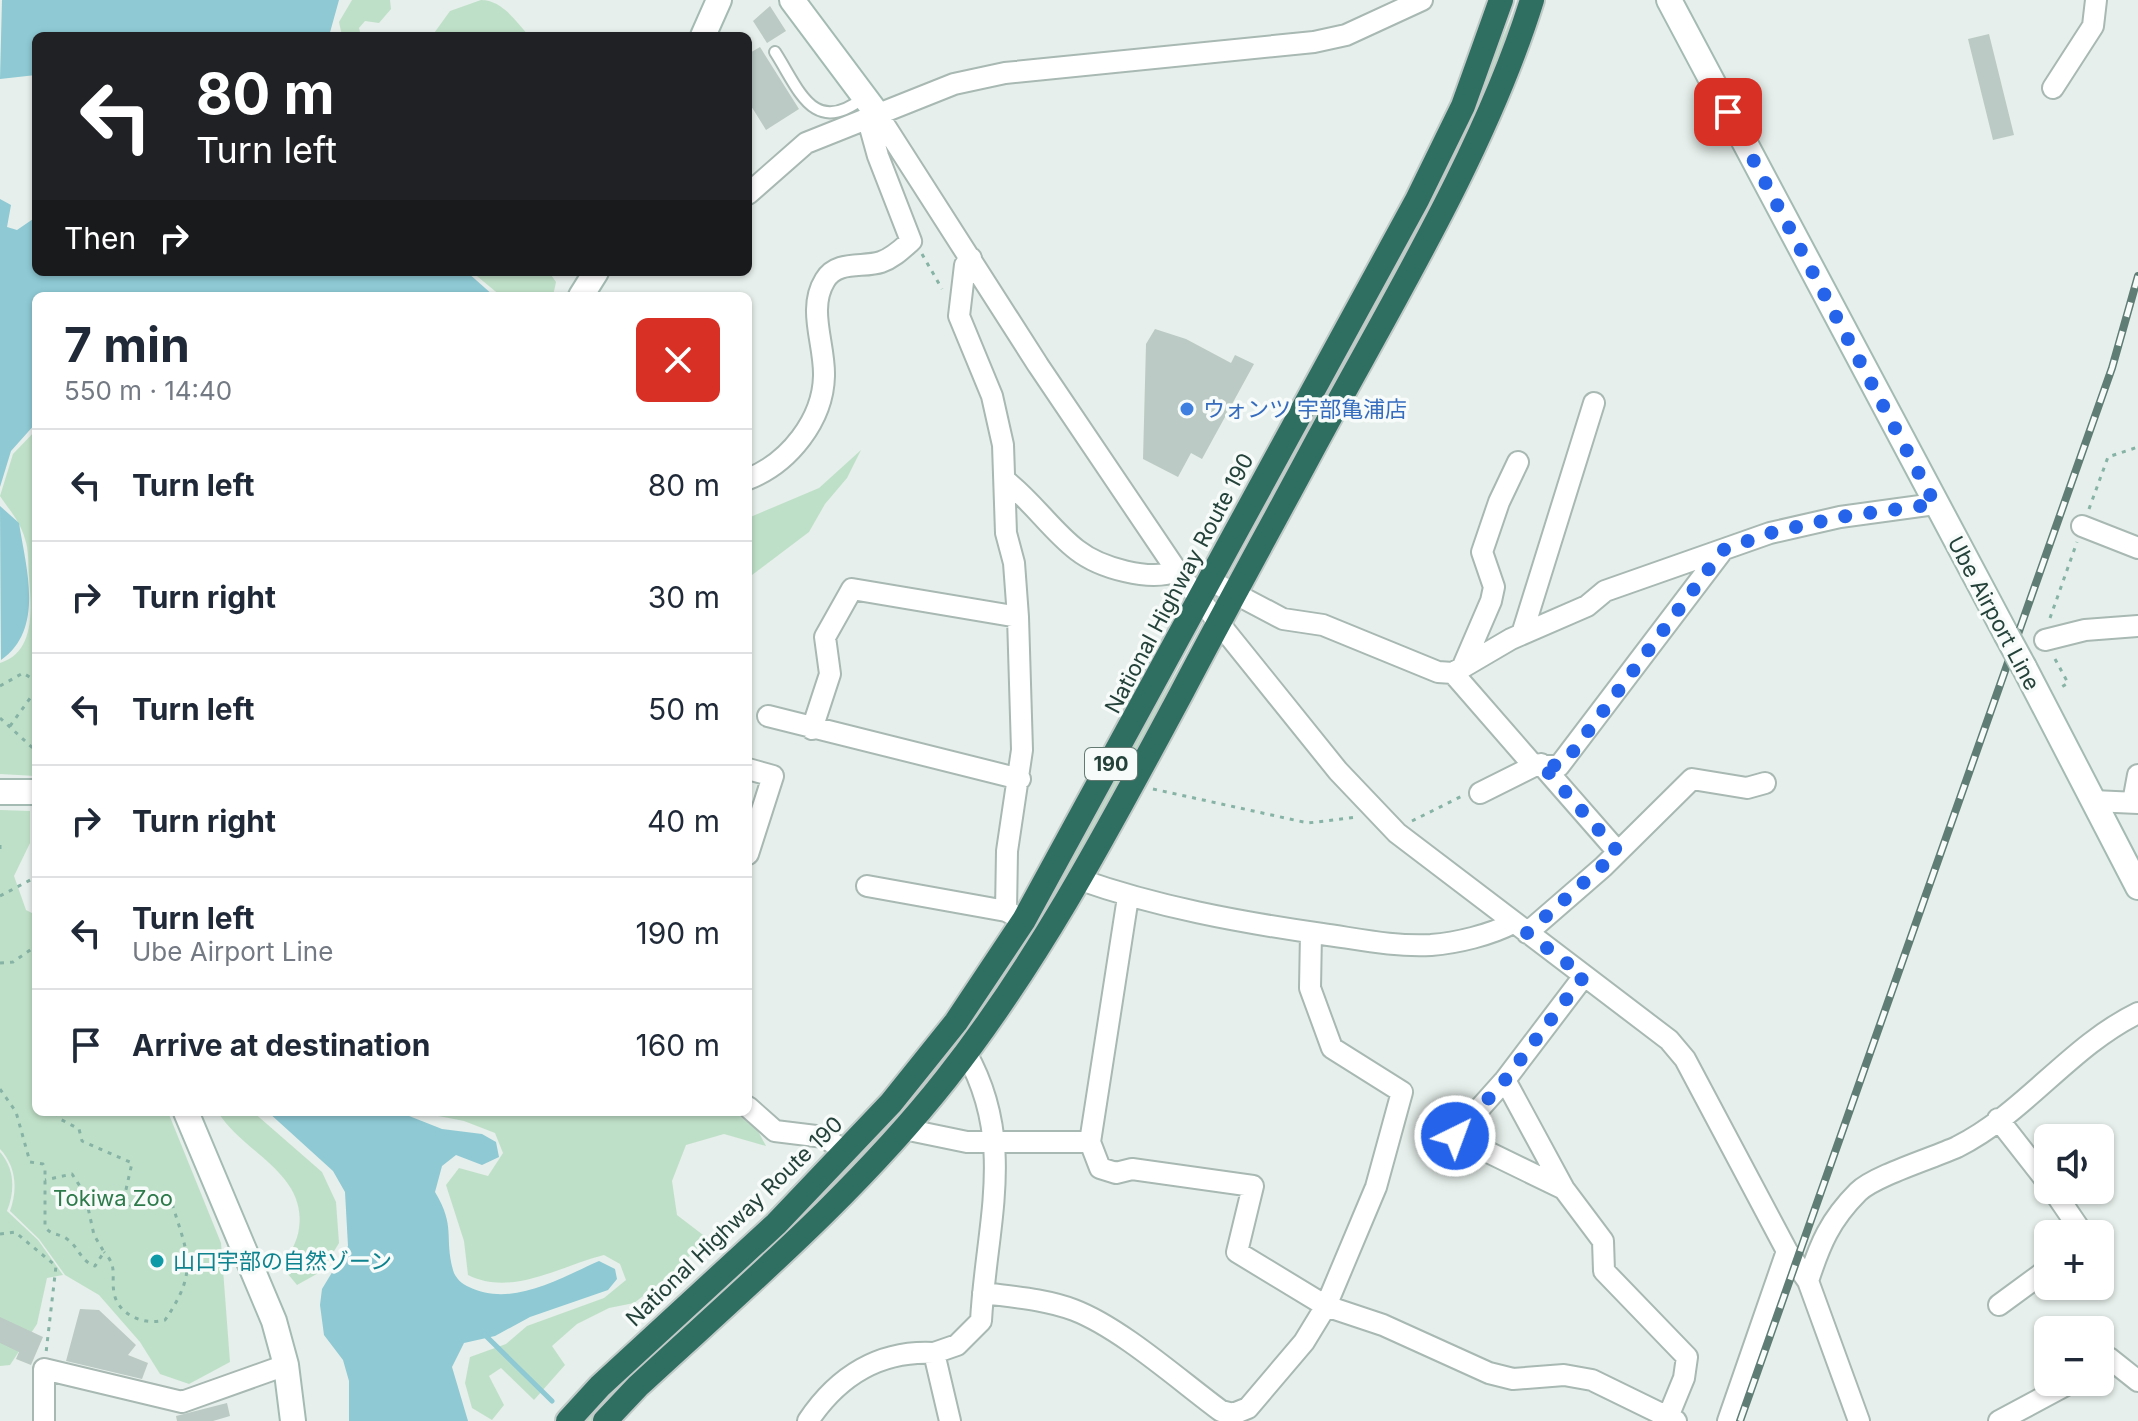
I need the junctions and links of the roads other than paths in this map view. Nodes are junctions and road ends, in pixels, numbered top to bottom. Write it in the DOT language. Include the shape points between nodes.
graph roads {
  1 [pos="719,0"];
  2 [pos="792,0"];
  3 [pos="1422,0"];
  4 [pos="1501,0"];
  5 [pos="1669,0"];
  6 [pos="2096,0"];
  7 [pos="1532,4"];
  8 [pos="705,32"];
  9 [pos="775,52"];
  10 [pos="2053,88"];
  11 [pos="870,111"];
  12 [pos="752,190"];
  13 [pos="971,258"];
  14 [pos="1594,403"];
  15 [pos="1518,462"];
  16 [pos="752,476"];
  17 [pos="1006,481"];
  18 [pos="1935,504"];
  19 [pos="2082,526"];
  20 [pos="2138,548"];
  21 [pos="1723,550"];
  22 [pos="1177,571"];
  23 [pos="1204,590"];
  24 [pos="1234,596"];
  25 [pos="1018,617"];
  26 [pos="1219,622"];
  27 [pos="2138,626"];
  28 [pos="1522,634"];
  29 [pos="2045,640"];
  30 [pos="1458,669"];
  31 [pos="768,716"];
  32 [pos="812,729"];
  33 [pos="1538,765"];
  34 [pos="752,770"];
  35 [pos="2138,775"];
  36 [pos="1020,779"];
  37 [pos="1765,783"];
  38 [pos="0,792"];
  39 [pos="32,792"];
  40 [pos="1480,793"];
  41 [pos="2093,801"];
  42 [pos="2135,803"];
  43 [pos="752,842"];
  44 [pos="1618,852"];
  45 [pos="1078,879"];
  46 [pos="867,886"];
  47 [pos="2138,887"];
  48 [pos="1128,897"];
  49 [pos="1015,916"];
  50 [pos="1520,928"];
  51 [pos="1311,933"];
  52 [pos="1584,976"];
  53 [pos="2138,1013"];
  54 [pos="966,1053"];
  55 [pos="1505,1080"];
  56 [pos="752,1111"];
  57 [pos="188,1116"];
  58 [pos="1998,1119"];
  59 [pos="904,1129"];
  60 [pos="997,1142"];
  61 [pos="1090,1142"];
  62 [pos="846,1152"];
  63 [pos="2034,1165"];
  64 [pos="1564,1189"];
  65 [pos="1787,1251"];
  66 [pos="2034,1279"];
  67 [pos="1808,1281"];
  68 [pos="983,1293"];
  69 [pos="1999,1305"];
  70 [pos="1326,1306"];
  71 [pos="934,1353"];
  72 [pos="2114,1361"];
  73 [pos="286,1365"];
  74 [pos="2138,1381"];
  75 [pos="2046,1396"];
  76 [pos="1220,1416"];
  77 [pos="1672,1419"];
  78 [pos="44,1421"];
  79 [pos="293,1421"];
  80 [pos="568,1421"];
  81 [pos="605,1421"];
  82 [pos="808,1421"];
  83 [pos="950,1421"];
  84 [pos="1728,1421"];
  85 [pos="1859,1421"];
  86 [pos="1999,1421"];
  1 -- 8 [label="main road"];
  2 -- 11 [label="main road"];
  3 -- 11 [label="street" via="1346,35 1005,73"];
  4 -- 23 [label="highway, National Highway Route 190 / 190" via="1443,150"];
  5 -- 18 [label="main road, Ube Airport Line"];
  6 -- 10 [label="street" via="2093,26"];
  7 -- 24 [label="highway, 190" via="1480,133"];
  9 -- 11 [label="lane" via="819,112"];
  11 -- 12 [label="street" via="806,143"];
  11 -- 13 [label="street"];
  11 -- 16 [label="street" via="878,156 911,241 880,263 849,265 828,275 818,293 821,400 789,453"];
  13 -- 17 [label="street" via="965,265 959,316 992,396"];
  13 -- 22 [label="street"];
  14 -- 28 [label="street"];
  15 -- 30 [label="street" via="1482,552 1494,587 1491,601"];
  17 -- 22 [label="street" via="1089,558 1142,574"];
  17 -- 25 [label="street" via="1006,533"];
  18 -- 21 [label="street" via="1840,517"];
  18 -- 41 [label="main road, Ube Airport Line, bridge"];
  19 -- 20 [label="street"];
  21 -- 28 [label="street" via="1605,591 1587,606"];
  21 -- 33 [label="street" via="1572,753 1559,766"];
  22 -- 23 [label="street"];
  23 -- 24 [label="street"];
  23 -- 26 [label="street"];
  23 -- 49 [label="highway, National Highway Route 190 / 190"];
  24 -- 26 [label="highway, 190"];
  24 -- 30 [label="street" via="1283,619 1323,625 1438,672"];
  25 -- 32 [label="street" via="852,589 825,637 830,674"];
  25 -- 36 [label="street"];
  26 -- 45 [label="highway, 190"];
  26 -- 50 [label="street" via="1338,771 1394,830"];
  27 -- 29 [label="street"];
  28 -- 30 [label="street"];
  30 -- 33 [label="street"];
  31 -- 32 [label="street"];
  32 -- 36 [label="street"];
  33 -- 40 [label="street"];
  33 -- 44 [label="street"];
  34 -- 43 [label="street" via="773,776"];
  35 -- 42 [label="street"];
  36 -- 49 [label="street" via="1007,851"];
  37 -- 44 [label="street" via="1747,788 1692,779"];
  38 -- 39 [label="main road"];
  41 -- 42 [label="street"];
  41 -- 47 [label="main road, Ube Airport Line"];
  44 -- 50 [label="street"];
  45 -- 48 [label="street"];
  45 -- 54 [label="highway, 190"];
  46 -- 49 [label="street"];
  48 -- 51 [label="street"];
  48 -- 61 [label="street"];
  49 -- 62 [label="highway, National Highway Route 190 / 190" via="956,1022"];
  50 -- 51 [label="street" via="1433,945"];
  50 -- 52 [label="street"];
  51 -- 70 [label="street" via="1310,988 1332,1048 1402,1092 1376,1187"];
  52 -- 55 [label="street"];
  52 -- 65 [label="street" via="1669,1040 1685,1059"];
  53 -- 58 [label="street" via="2085,1048"];
  54 -- 59 [label="highway, 190"];
  54 -- 60 [label="street" via="983,1083"];
  55 -- 64 [label="street"];
  55 -- 64 [label="street" via="1455,1136"];
  56 -- 62 [label="street" via="775,1131 824,1137"];
  57 -- 73 [label="main road" via="274,1321"];
  58 -- 63 [label="street"];
  58 -- 67 [label="street" via="1960,1145 1860,1189 1824,1233"];
  59 -- 60 [label="street" via="967,1142"];
  59 -- 81 [label="highway, 190" via="799,1238"];
  60 -- 61 [label="street"];
  60 -- 68 [label="street"];
  61 -- 70 [label="street" via="1100,1168 1116,1173 1132,1169 1253,1186 1237,1252"];
  62 -- 80 [label="highway, National Highway Route 190 / 190"];
  64 -- 77 [label="street" via="1603,1241 1604,1271 1687,1357"];
  65 -- 67 [label="street"];
  65 -- 84 [label="street"];
  66 -- 69 [label="street"];
  67 -- 85 [label="street"];
  68 -- 71 [label="street" via="981,1321 974,1331 957,1345"];
  68 -- 76 [label="street" via="1075,1311 1111,1330"];
  70 -- 76 [label="street" via="1304,1342 1248,1408"];
  70 -- 77 [label="street" via="1383,1325 1489,1373 1513,1379 1564,1375 1592,1380"];
  71 -- 82 [label="street" via="908,1352 860,1370"];
  71 -- 83 [label="street"];
  72 -- 74 [label="street"];
  73 -- 78 [label="street" via="182,1402 44,1369"];
  73 -- 79 [label="main road"];
  75 -- 86 [label="street"];
}
